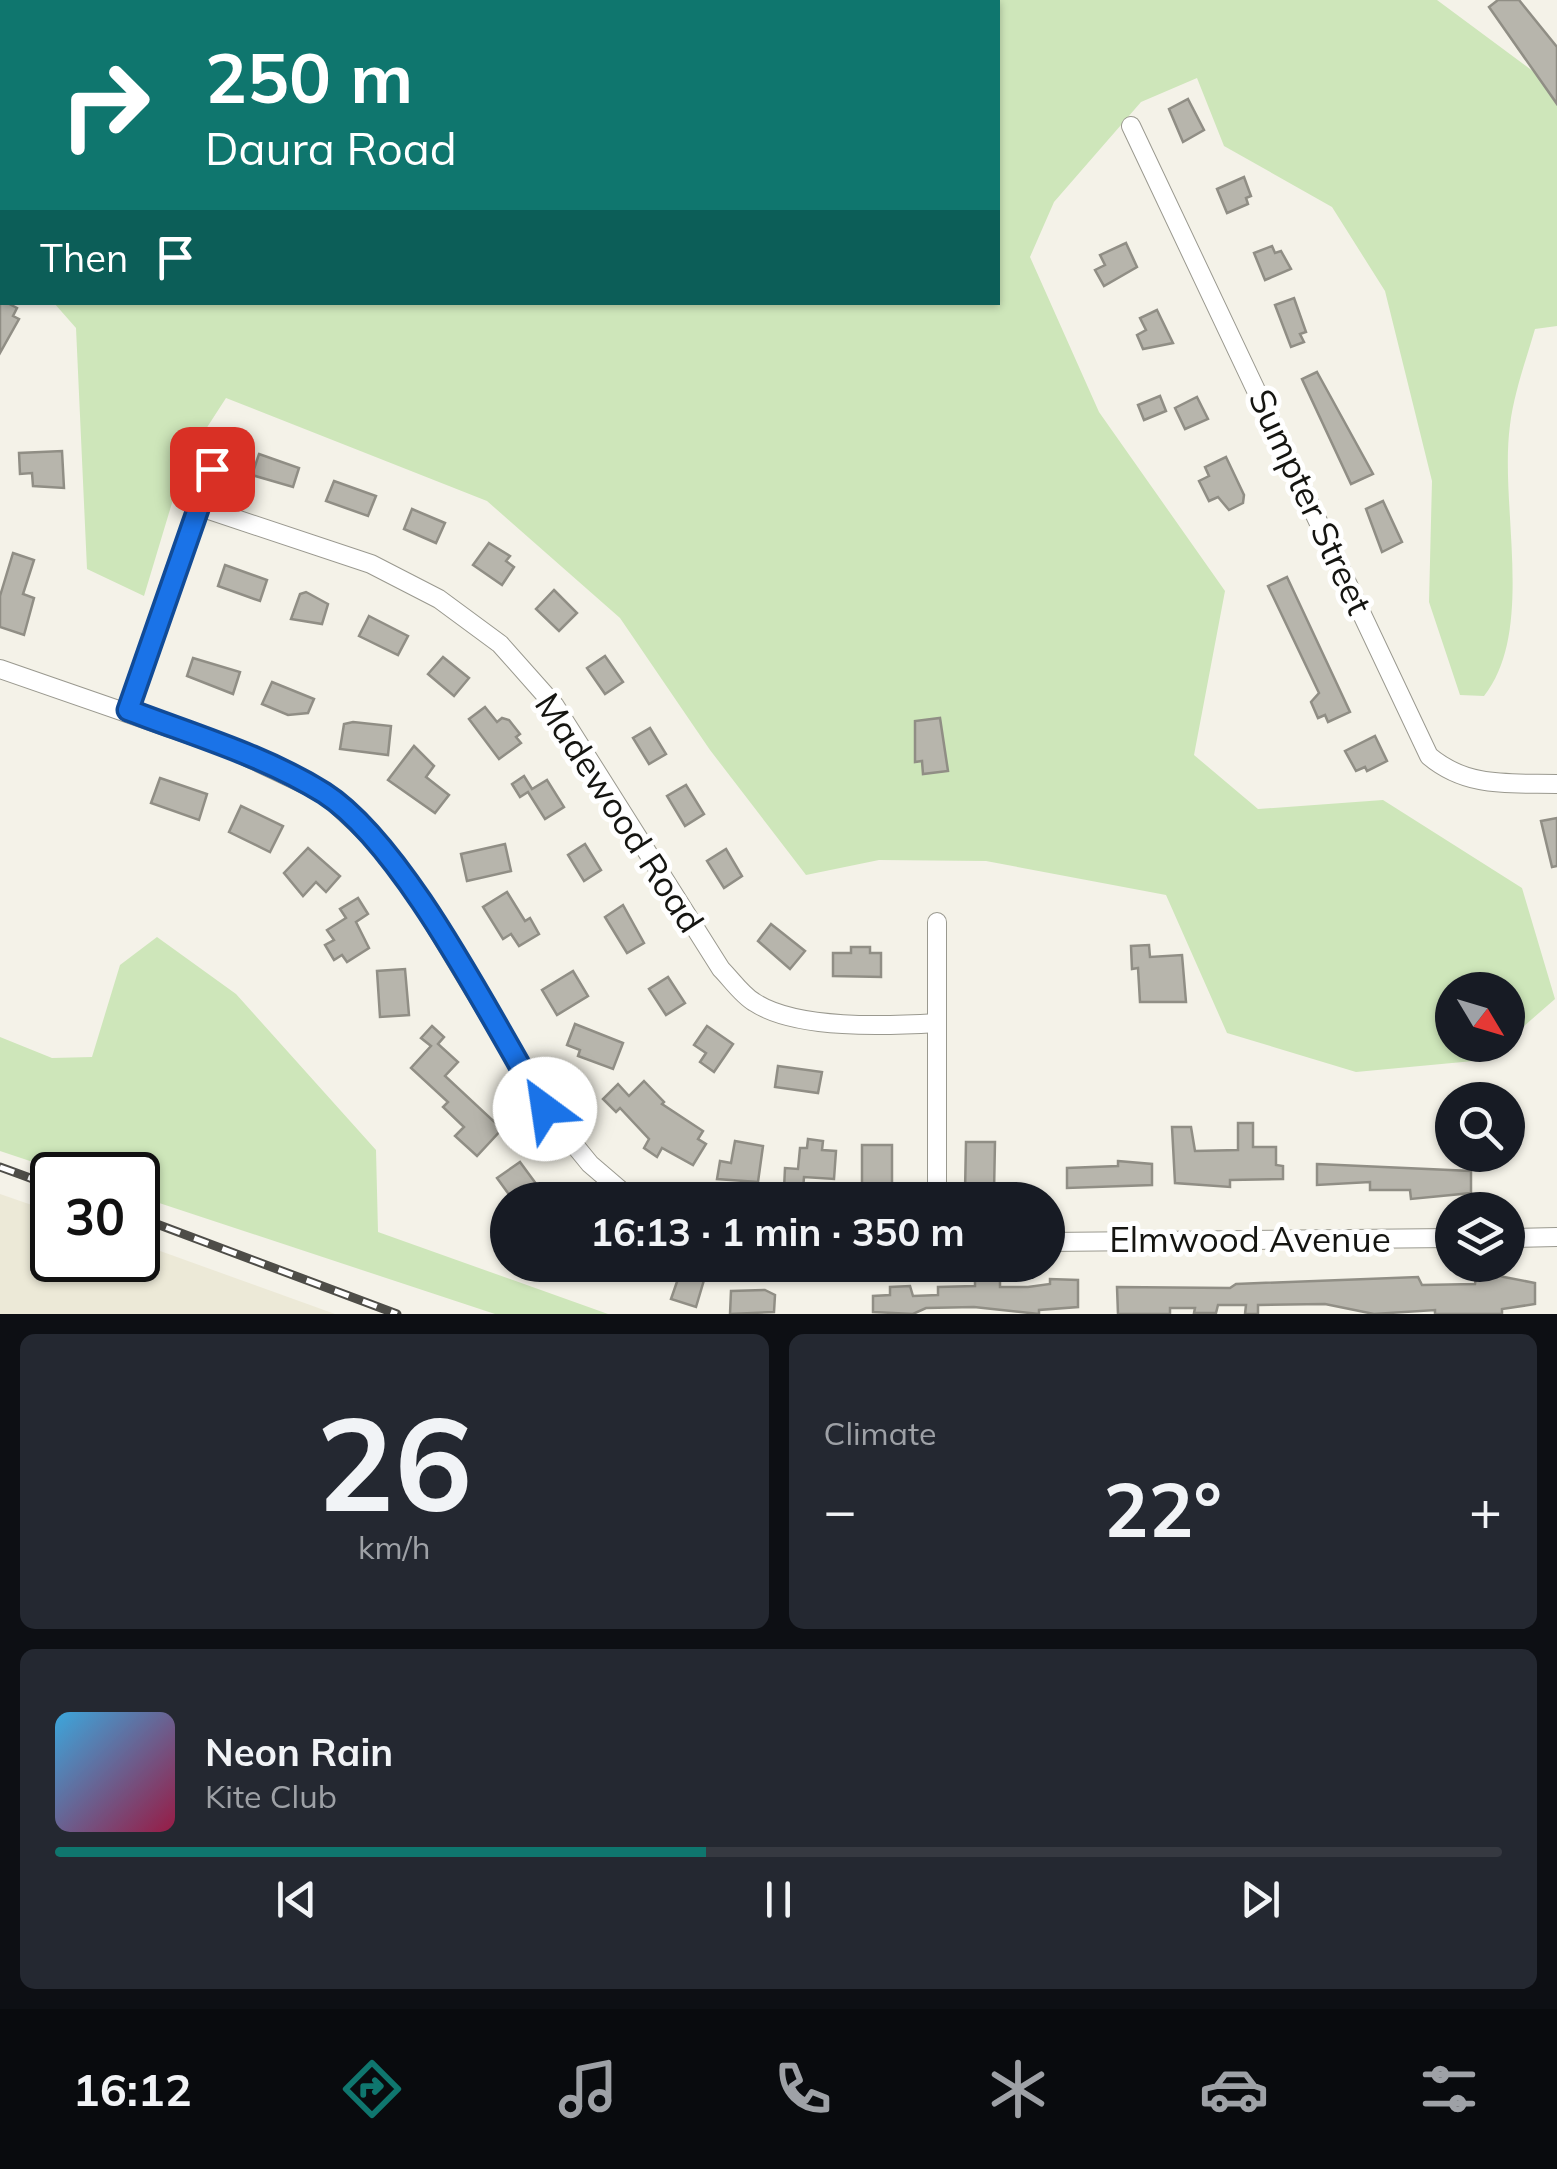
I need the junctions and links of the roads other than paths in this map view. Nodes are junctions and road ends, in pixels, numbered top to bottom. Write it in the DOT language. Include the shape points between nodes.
graph roads {
  1 [pos="1131,126"];
  2 [pos="212,469"];
  3 [pos="200,507"];
  4 [pos="2,676"];
  5 [pos="128,710"];
  6 [pos="1557,784"];
  7 [pos="937,922"];
  8 [pos="937,1023"];
  9 [pos="611,1182"];
  10 [pos="937,1182"];
  11 [pos="1435,1238"];
  12 [pos="1525,1238"];
  13 [pos="1557,1238"];
  14 [pos="1065,1242"];
  1 -- 6 [label="street, Sumpter Street" via="1429,756 1472,782"];
  2 -- 3 [label="street"];
  3 -- 5 [label="street"];
  3 -- 8 [label="street, Madewood Road" via="371,564 439,599 500,644 555,706 721,969 754,1002 791,1017"];
  4 -- 5 [label="street"];
  5 -- 9 [label="street" via="325,794 377,843 420,901 545,1109"];
  7 -- 8 [label="street"];
  8 -- 10 [label="street"];
  11 -- 14 [label="street, Elmwood Avenue"];
  12 -- 13 [label="street"];
}
